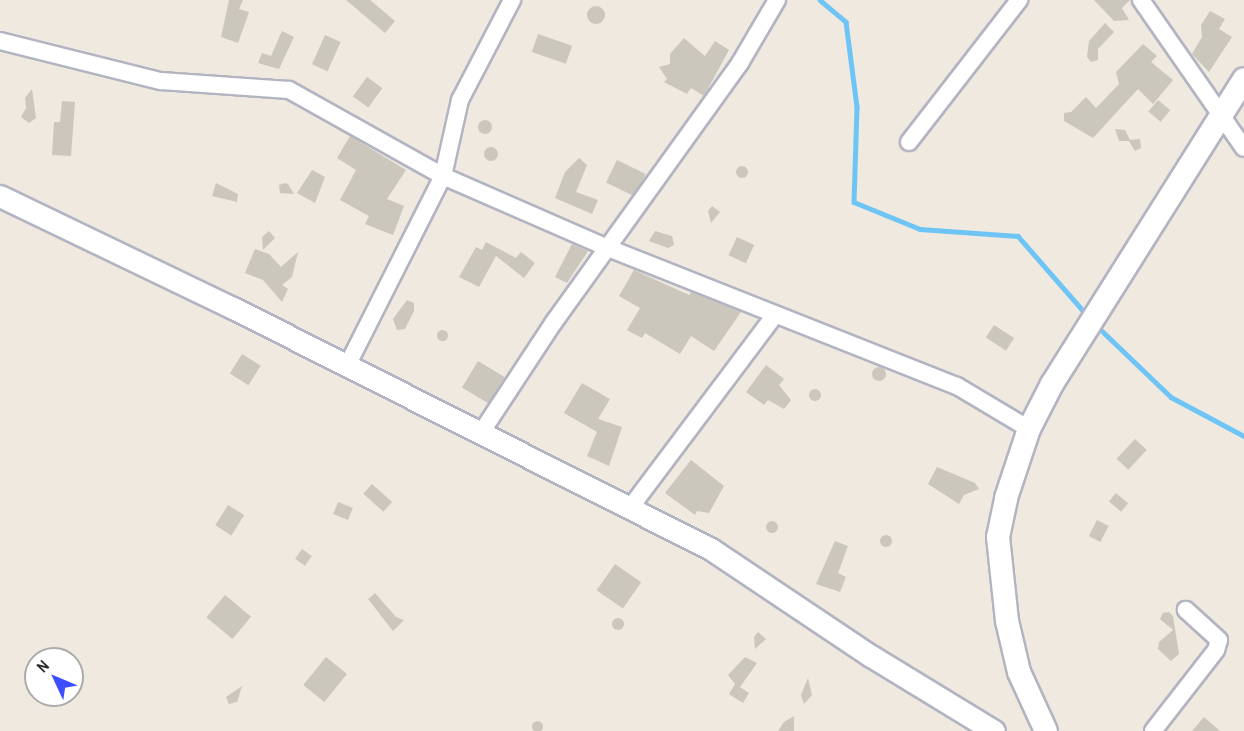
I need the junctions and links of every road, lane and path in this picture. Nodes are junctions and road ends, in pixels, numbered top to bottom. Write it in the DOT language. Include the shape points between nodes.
graph roads {
  1 [pos="512,0"];
  2 [pos="777,0"];
  3 [pos="1019,0"];
  4 [pos="1141,0"];
  5 [pos="0,41"];
  6 [pos="1244,79"];
  7 [pos="1220,118"];
  8 [pos="909,142"];
  9 [pos="1244,148"];
  10 [pos="443,176"];
  11 [pos="0,196"];
  12 [pos="608,248"];
  13 [pos="775,315"];
  14 [pos="347,366"];
  15 [pos="1029,429"];
  16 [pos="481,434"];
  17 [pos="630,508"];
  18 [pos="1186,610"];
  19 [pos="994,731"];
  20 [pos="1046,731"];
  21 [pos="1153,731"];
  1 -- 10 [label="street" via="460,100"];
  2 -- 12 [label="street" via="740,63"];
  3 -- 8 [label="street"];
  4 -- 7 [label="street"];
  5 -- 10 [label="street" via="161,81 289,90"];
  6 -- 7 [label="main road"];
  7 -- 9 [label="street"];
  7 -- 15 [label="main road" via="1057,375"];
  10 -- 12 [label="street"];
  10 -- 14 [label="street"];
  11 -- 14 [label="street"];
  12 -- 13 [label="street"];
  12 -- 16 [label="street"];
  13 -- 15 [label="street" via="957,386"];
  13 -- 17 [label="street"];
  14 -- 16 [label="street"];
  15 -- 20 [label="main road" via="1005,498 998,537 999,578 1019,672"];
  16 -- 17 [label="street"];
  17 -- 19 [label="street" via="711,549 871,656"];
  18 -- 21 [label="street" via="1218,640 1216,650"];
}
